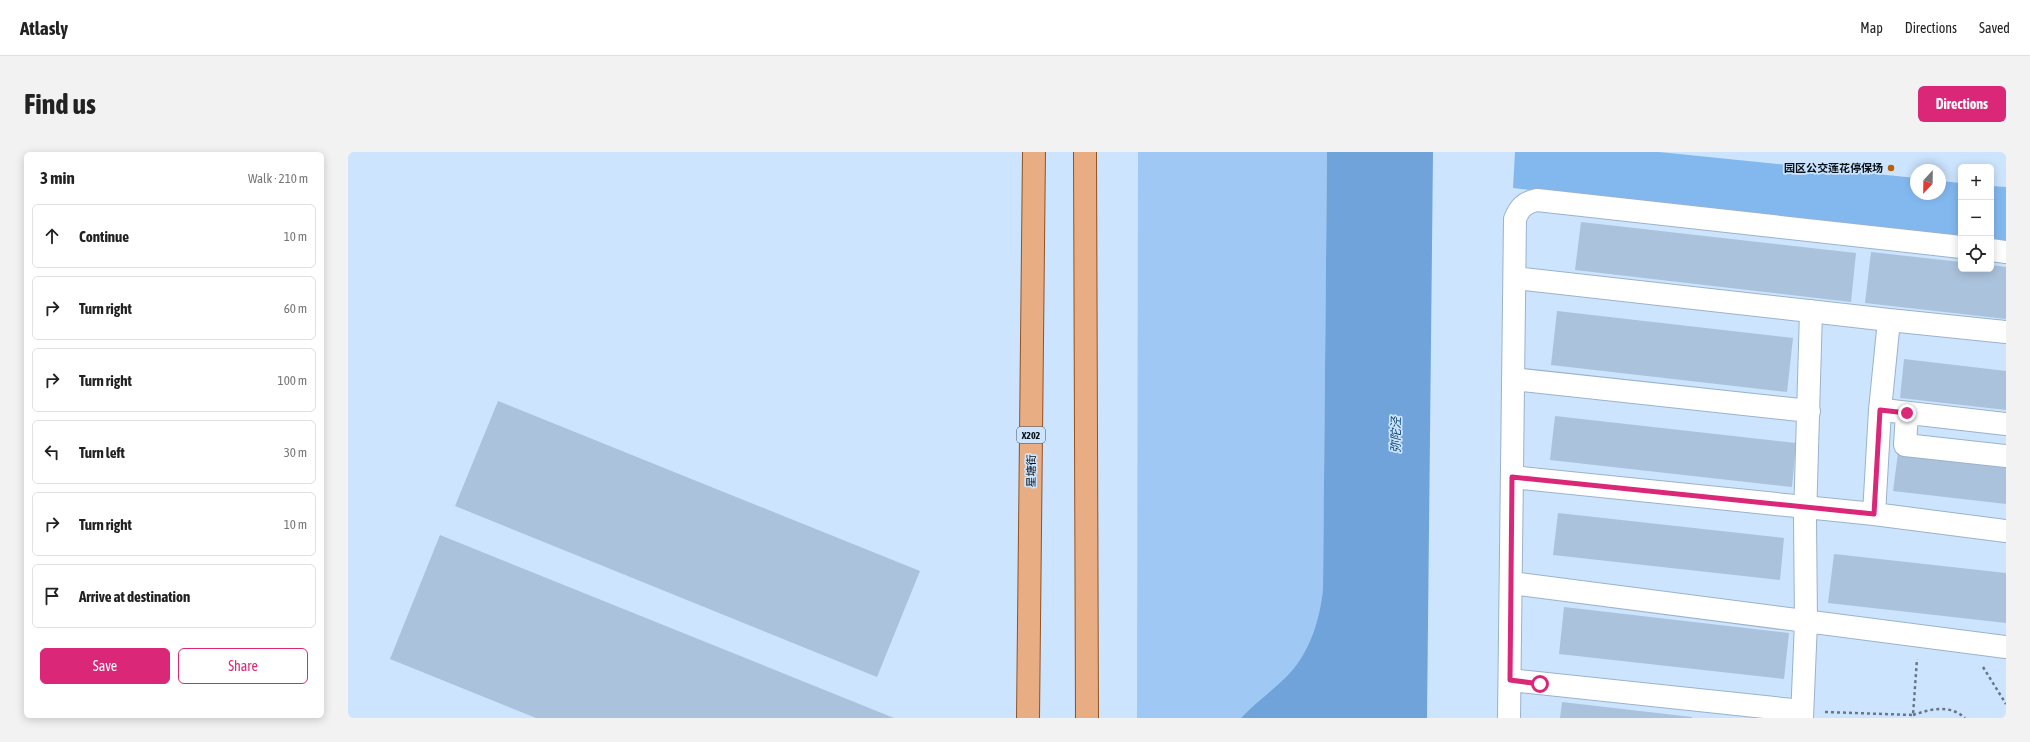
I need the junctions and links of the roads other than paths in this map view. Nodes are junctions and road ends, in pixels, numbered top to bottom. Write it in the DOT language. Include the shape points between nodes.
graph roads {
  1 [pos="1034,152"];
  2 [pos="1085,152"];
  3 [pos="1958,247"];
  4 [pos="1994,250"];
  5 [pos="2006,252"];
  6 [pos="1514,278"];
  7 [pos="1811,311"];
  8 [pos="1889,320"];
  9 [pos="2006,332"];
  10 [pos="1513,379"];
  11 [pos="1880,410"];
  12 [pos="1809,411"];
  13 [pos="1907,413"];
  14 [pos="2006,424"];
  15 [pos="2006,456"];
  16 [pos="1512,477"];
  17 [pos="1807,507"];
  18 [pos="1874,514"];
  19 [pos="2006,531"];
  20 [pos="1511,584"];
  21 [pos="1806,622"];
  22 [pos="2006,647"];
  23 [pos="1510,680"];
  24 [pos="1802,714"];
  25 [pos="1028,718"];
  26 [pos="1087,718"];
  27 [pos="1509,718"];
  1 -- 25 [label="main road, 星塘街 / X202"];
  2 -- 26 [label="main road"];
  3 -- 6 [label="street" via="1537,200 1526,203 1519,209 1515,219"];
  4 -- 5 [label="street"];
  6 -- 7 [label="street"];
  6 -- 10 [label="street"];
  7 -- 8 [label="street"];
  7 -- 12 [label="street"];
  8 -- 9 [label="street"];
  8 -- 11 [label="street"];
  10 -- 12 [label="street"];
  10 -- 16 [label="street"];
  11 -- 13 [label="street"];
  11 -- 18 [label="street"];
  12 -- 17 [label="street"];
  13 -- 14 [label="street"];
  13 -- 15 [label="street" via="1905,445"];
  16 -- 17 [label="street"];
  16 -- 20 [label="street"];
  17 -- 18 [label="street"];
  17 -- 21 [label="street"];
  18 -- 19 [label="street"];
  20 -- 21 [label="street"];
  20 -- 23 [label="street"];
  21 -- 22 [label="street"];
  21 -- 24 [label="street"];
  23 -- 24 [label="street"];
  23 -- 27 [label="street"];
}
